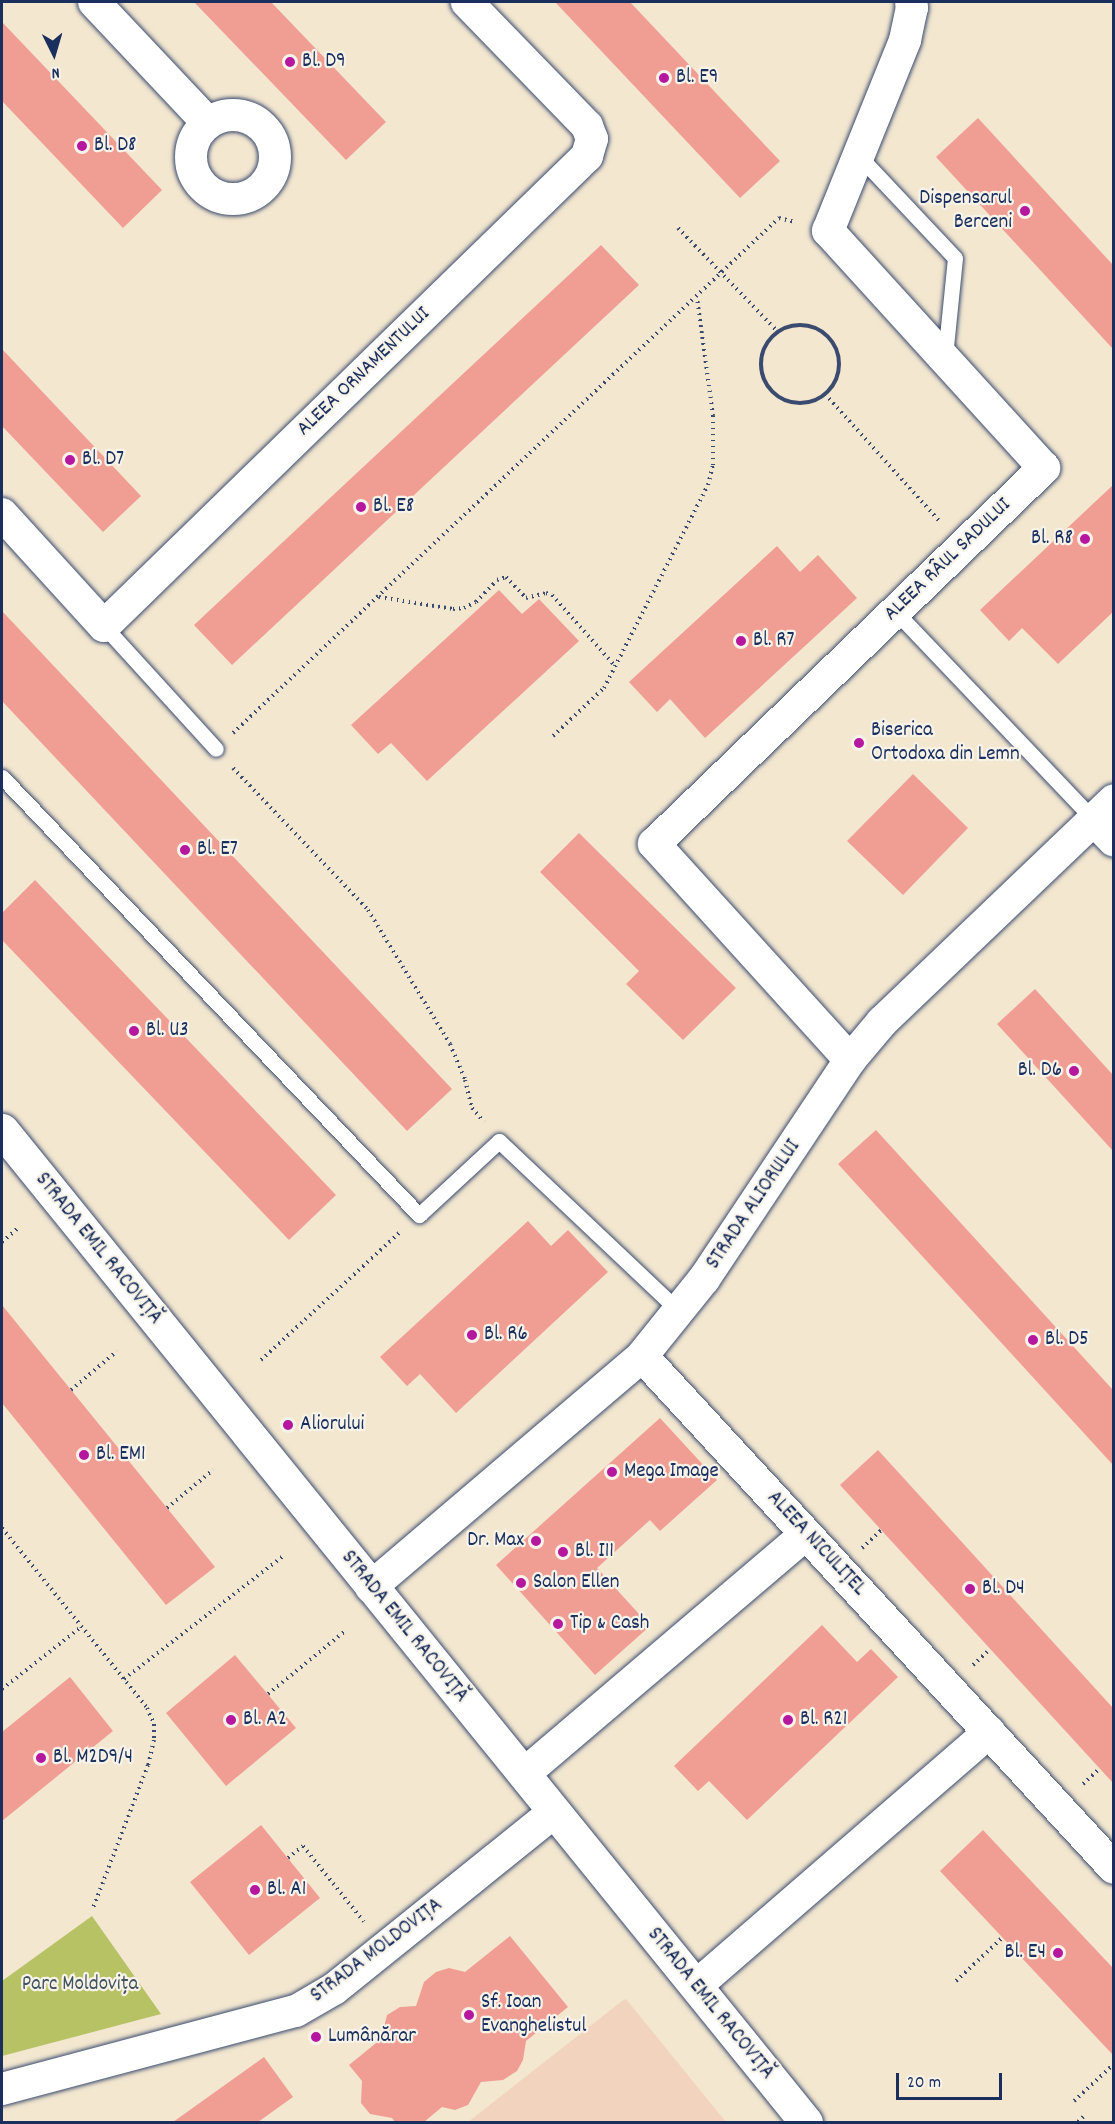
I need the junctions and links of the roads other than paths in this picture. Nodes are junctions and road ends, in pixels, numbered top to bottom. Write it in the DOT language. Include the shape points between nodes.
graph roads {
  1 [pos="94,2"];
  2 [pos="466,2"];
  3 [pos="911,2"];
  4 [pos="207,122"];
  5 [pos="858,155"];
  6 [pos="945,360"];
  7 [pos="2,514"];
  8 [pos="895,611"];
  9 [pos="104,626"];
  10 [pos="216,749"];
  11 [pos="2,777"];
  12 [pos="1107,820"];
  13 [pos="850,1060"];
  14 [pos="2,1130"];
  15 [pos="679,1311"];
  16 [pos="642,1356"];
  17 [pos="806,1534"];
  18 [pos="371,1587"];
  19 [pos="989,1732"];
  20 [pos="524,1774"];
  21 [pos="554,1812"];
  22 [pos="1113,1868"];
  23 [pos="696,1986"];
  24 [pos="2,2089"];
  25 [pos="806,2122"];
  1 -- 4 [label="street"];
  2 -- 9 [label="street, ALEEA ORNAMENTULUI" via="587,126 592,139 587,156"];
  3 -- 5 [label="street" via="905,40"];
  5 -- 6 [label="lane" via="955,258"];
  5 -- 6 [label="street, ALEEA RÂUL SADULUI" via="828,231"];
  6 -- 8 [label="street, ALEEA RÂUL SADULUI" via="1044,468"];
  7 -- 9 [label="street"];
  8 -- 12 [label="lane"];
  8 -- 13 [label="street, ALEEA RÂUL SADULUI" via="654,844"];
  9 -- 10 [label="lane"];
  11 -- 15 [label="lane" via="419,1215 499,1141"];
  12 -- 13 [label="street, STRADA ALIORULUI" via="882,1022"];
  13 -- 15 [label="street, STRADA ALIORULUI"];
  14 -- 18 [label="street, STRADA EMIL RACOVIȚĂ"];
  15 -- 16 [label="street, STRADA ALIORULUI"];
  16 -- 17 [label="street, ALEEA NICULIȚEL"];
  16 -- 18 [label="street, STRADA ALIORULUI"];
  17 -- 19 [label="street, ALEEA NICULIȚEL"];
  17 -- 20 [label="street"];
  18 -- 20 [label="street, STRADA EMIL RACOVIȚĂ"];
  19 -- 22 [label="street, ALEEA NICULIȚEL"];
  19 -- 23 [label="street"];
  20 -- 21 [label="street, STRADA EMIL RACOVIȚĂ"];
  21 -- 23 [label="street, STRADA EMIL RACOVIȚĂ"];
  21 -- 24 [label="street, STRADA MOLDOVIȚA" via="334,1989 287,2014"];
  23 -- 25 [label="street, STRADA EMIL RACOVIȚĂ"];
}
